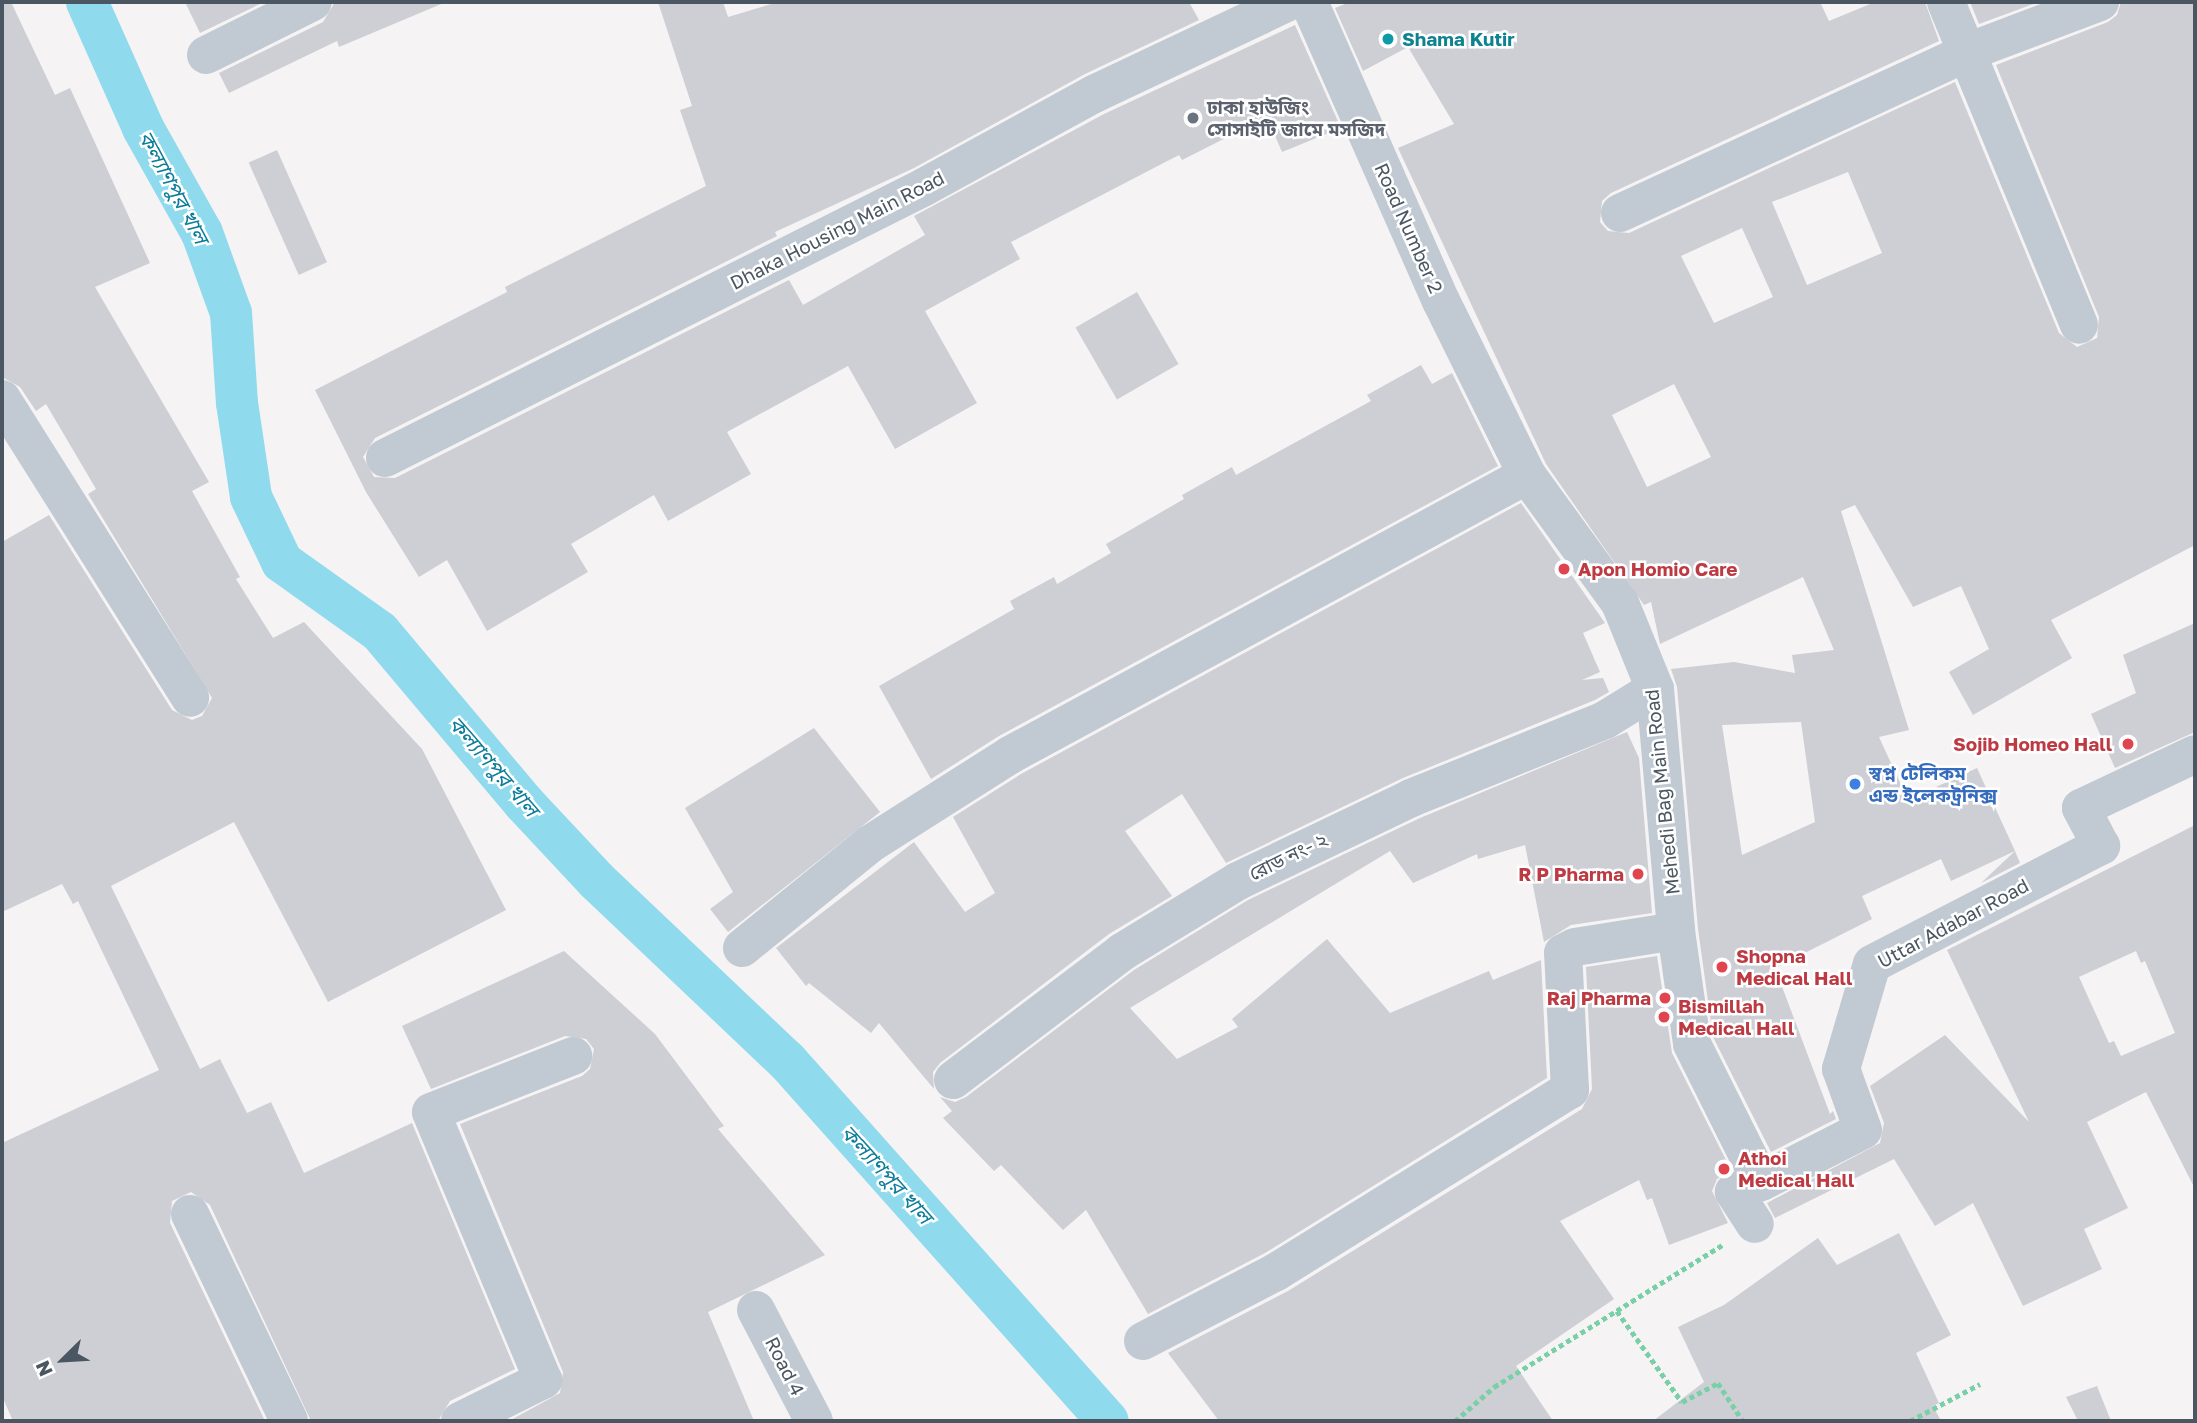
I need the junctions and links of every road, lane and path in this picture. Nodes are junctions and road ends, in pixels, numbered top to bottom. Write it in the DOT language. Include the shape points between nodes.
graph roads {
  1 [pos="313,2"];
  2 [pos="1289,2"];
  3 [pos="1309,2"];
  4 [pos="1946,2"];
  5 [pos="2100,2"];
  6 [pos="1970,51"];
  7 [pos="206,55"];
  8 [pos="1620,213"];
  9 [pos="1441,301"];
  10 [pos="2079,325"];
  11 [pos="2,399"];
  12 [pos="385,458"];
  13 [pos="1527,475"];
  14 [pos="1655,690"];
  15 [pos="190,698"];
  16 [pos="2195,754"];
  17 [pos="1676,931"];
  18 [pos="742,948"];
  19 [pos="573,1056"];
  20 [pos="953,1080"];
  21 [pos="1761,1182"];
  22 [pos="190,1213"];
  23 [pos="1755,1224"];
  24 [pos="756,1310"];
  25 [pos="1617,1310"];
  26 [pos="1143,1341"];
  27 [pos="1980,1384"];
  28 [pos="289,1421"];
  29 [pos="460,1421"];
  30 [pos="814,1421"];
  31 [pos="1455,1421"];
  32 [pos="1743,1421"];
  33 [pos="1910,1421"];
  1 -- 7 [label="street"];
  2 -- 12 [label="street, Dhaka Housing Main Road" via="1094,94 899,200"];
  3 -- 9 [label="street, Road Number 2"];
  4 -- 6 [label="street"];
  5 -- 6 [label="street"];
  6 -- 8 [label="street"];
  6 -- 10 [label="street"];
  9 -- 13 [label="street, Mehedi Bag Main Road"];
  11 -- 15 [label="street"];
  13 -- 14 [label="street, Mehedi Bag Main Road" via="1620,603"];
  13 -- 18 [label="street" via="1010,755 870,844"];
  14 -- 17 [label="street, Mehedi Bag Main Road"];
  14 -- 20 [label="street, রোড নং- ২" via="1605,720 1411,797 1238,881 1122,952"];
  16 -- 21 [label="street, Uttar Adabar Road" via="2081,808 2101,846 1871,964 1841,1069 1863,1130"];
  17 -- 21 [label="street, Mehedi Bag Main Road" via="1692,1044"];
  17 -- 26 [label="street" via="1575,947 1563,953 1570,1090 1287,1265"];
  19 -- 29 [label="street" via="431,1112 543,1380"];
  21 -- 23 [label="street" via="1734,1192"];
  22 -- 28 [label="street"];
  23 -- 25 [label="path"];
  24 -- 30 [label="street, Road 4"];
  25 -- 31 [label="path" via="1494,1387"];
  25 -- 32 [label="path" via="1682,1402 1718,1383"];
  27 -- 33 [label="path"];
}
